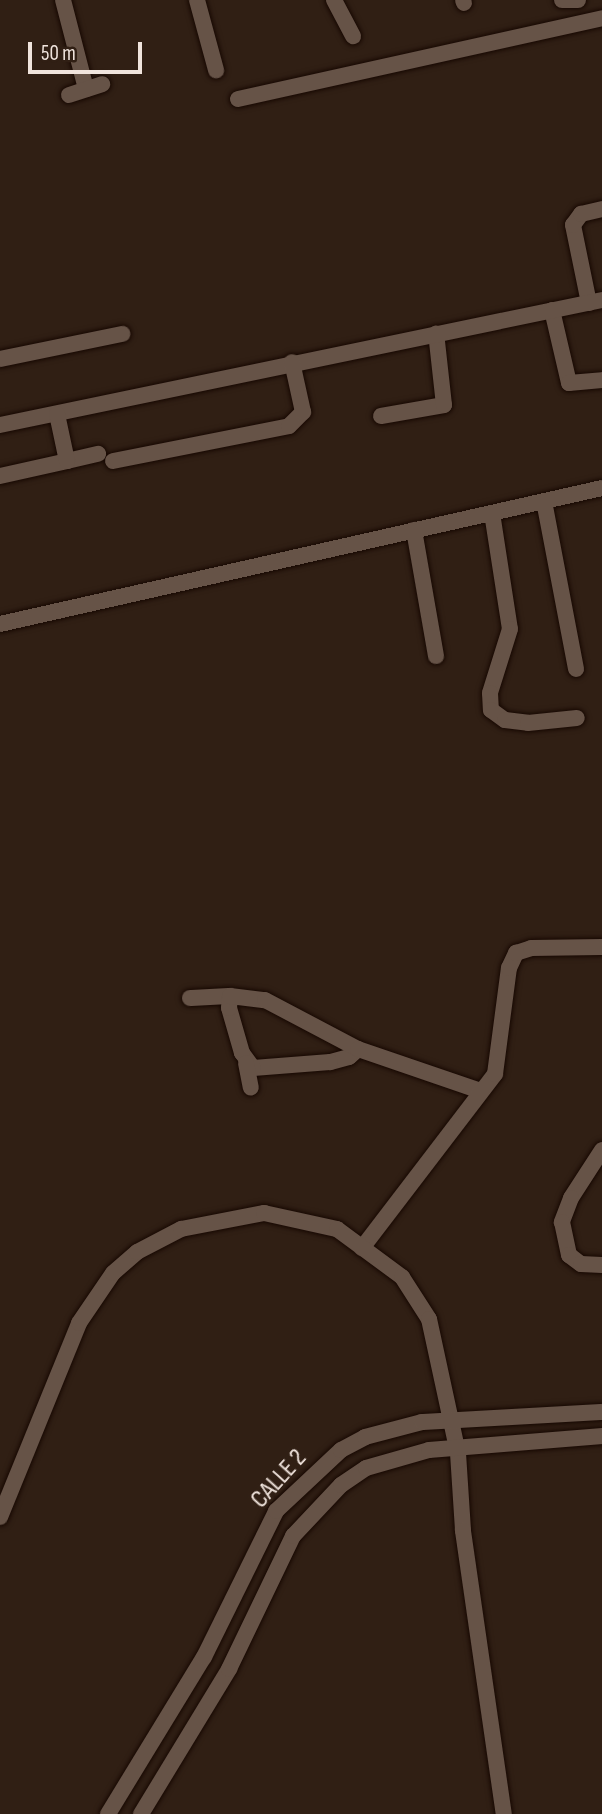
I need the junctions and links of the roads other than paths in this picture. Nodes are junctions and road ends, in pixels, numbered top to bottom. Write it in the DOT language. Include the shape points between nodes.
graph roads {
  1 [pos="63,0"];
  2 [pos="197,0"];
  3 [pos="334,0"];
  4 [pos="562,0"];
  5 [pos="579,0"];
  6 [pos="602,18"];
  7 [pos="353,36"];
  8 [pos="216,70"];
  9 [pos="69,95"];
  10 [pos="239,99"];
  11 [pos="602,209"];
  12 [pos="596,301"];
  13 [pos="552,310"];
  14 [pos="436,333"];
  15 [pos="122,334"];
  16 [pos="0,359"];
  17 [pos="292,362"];
  18 [pos="602,380"];
  19 [pos="57,414"];
  20 [pos="381,416"];
  21 [pos="0,425"];
  22 [pos="98,454"];
  23 [pos="66,461"];
  24 [pos="113,461"];
  25 [pos="0,476"];
  26 [pos="602,488"];
  27 [pos="544,501"];
  28 [pos="492,513"];
  29 [pos="414,530"];
  30 [pos="0,624"];
  31 [pos="436,656"];
  32 [pos="576,669"];
  33 [pos="577,718"];
  34 [pos="602,947"];
  35 [pos="230,996"];
  36 [pos="190,998"];
  37 [pos="358,1049"];
  38 [pos="246,1063"];
  39 [pos="251,1088"];
  40 [pos="481,1091"];
  41 [pos="602,1150"];
  42 [pos="362,1248"];
  43 [pos="602,1265"];
  44 [pos="602,1412"];
  45 [pos="452,1419"];
  46 [pos="602,1436"];
  47 [pos="456,1446"];
  48 [pos="0,1517"];
  49 [pos="108,1814"];
  50 [pos="141,1814"];
  51 [pos="504,1814"];
  1 -- 9 [label="street" via="94,86"];
  2 -- 8 [label="street"];
  3 -- 7 [label="street"];
  4 -- 5 [label="street"];
  6 -- 10 [label="street"];
  11 -- 12 [label="street" via="581,214 573,225"];
  12 -- 13 [label="street"];
  13 -- 14 [label="street"];
  13 -- 18 [label="street" via="569,383"];
  14 -- 17 [label="street"];
  14 -- 20 [label="street" via="444,405"];
  15 -- 16 [label="street"];
  17 -- 19 [label="street"];
  17 -- 24 [label="street" via="303,412 289,426"];
  19 -- 21 [label="street"];
  19 -- 23 [label="street"];
  22 -- 23 [label="street"];
  23 -- 25 [label="street"];
  26 -- 27 [label="street"];
  27 -- 28 [label="street"];
  27 -- 32 [label="street"];
  28 -- 29 [label="street"];
  28 -- 33 [label="street" via="510,629 489,693 491,710 505,720 528,723"];
  29 -- 30 [label="street"];
  29 -- 31 [label="street"];
  34 -- 40 [label="street" via="531,948 516,953 509,968 495,1074"];
  35 -- 36 [label="street"];
  35 -- 37 [label="street" via="265,1000"];
  35 -- 38 [label="street" via="229,1008"];
  37 -- 38 [label="street" via="349,1057 300,1067 264,1069"];
  37 -- 40 [label="street"];
  38 -- 39 [label="street"];
  40 -- 42 [label="street"];
  41 -- 43 [label="street" via="571,1198 562,1222 569,1255 581,1264"];
  42 -- 45 [label="street" via="402,1277 429,1320"];
  42 -- 48 [label="street" via="337,1229 264,1213 181,1229 137,1252 113,1273 79,1323"];
  44 -- 45 [label="street, CALLE 2"];
  45 -- 47 [label="street"];
  45 -- 49 [label="street, CALLE 2" via="365,1437 341,1450 276,1511 204,1657"];
  46 -- 47 [label="street"];
  47 -- 50 [label="street" via="366,1468 304,1520 229,1669"];
  47 -- 51 [label="street" via="464,1543"];
}
